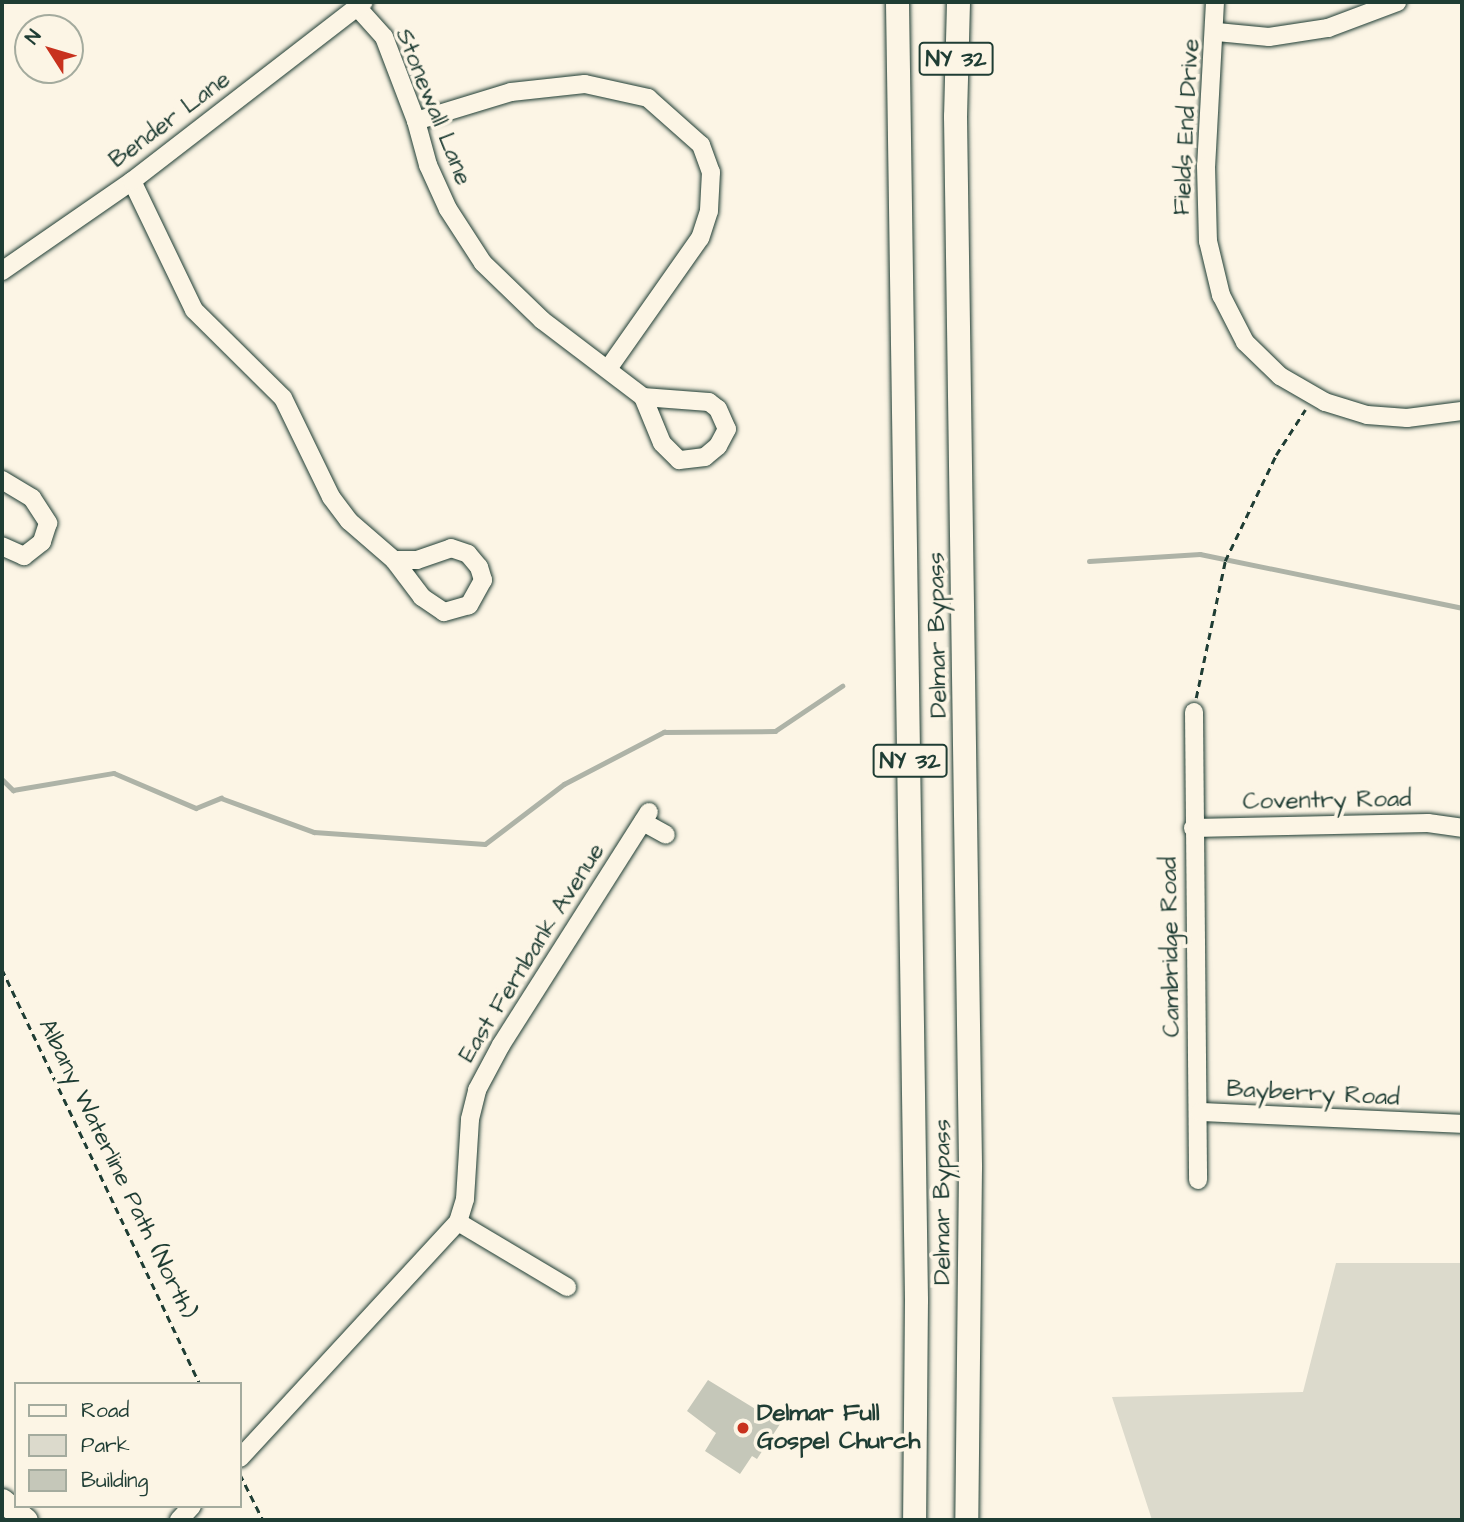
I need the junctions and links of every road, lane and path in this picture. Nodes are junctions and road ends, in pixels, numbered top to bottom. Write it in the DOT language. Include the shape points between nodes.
graph roads {
  1 [pos="897,2"];
  2 [pos="942,2"];
  3 [pos="958,2"];
  4 [pos="1215,2"];
  5 [pos="1397,2"];
  6 [pos="361,4"];
  7 [pos="1217,32"];
  8 [pos="955,116"];
  9 [pos="416,121"];
  10 [pos="132,181"];
  11 [pos="2,271"];
  12 [pos="608,369"];
  13 [pos="643,397"];
  14 [pos="1314,397"];
  15 [pos="1462,411"];
  16 [pos="2,480"];
  17 [pos="2,546"];
  18 [pos="394,560"];
  19 [pos="1194,712"];
  20 [pos="1193,828"];
  21 [pos="1462,828"];
  22 [pos="666,835"];
  23 [pos="2,969"];
  24 [pos="1200,1112"];
  25 [pos="1462,1124"];
  26 [pos="1198,1180"];
  27 [pos="458,1222"];
  28 [pos="567,1287"];
  29 [pos="199,1382"];
  30 [pos="242,1456"];
  31 [pos="242,1478"];
  32 [pos="2,1500"];
  33 [pos="26,1520"];
  34 [pos="263,1520"];
  35 [pos="914,1520"];
  36 [pos="966,1520"];
  1 -- 35 [label="main road, Delmar Bypass / NY 32" via="916,1258"];
  2 -- 8 [label="main road"];
  3 -- 8 [label="main road, Delmar Bypass / NY 32"];
  4 -- 7 [label="street, Fields End Drive"];
  5 -- 7 [label="street" via="1328,28 1269,37"];
  6 -- 9 [label="street, Stonewall Lane" via="384,37"];
  6 -- 10 [label="street, Bender Lane"];
  7 -- 14 [label="street, Fields End Drive" via="1206,220 1221,295 1245,342 1280,376"];
  8 -- 36 [label="main road, Delmar Bypass / NY 32" via="970,1167"];
  9 -- 12 [label="street, Stonewall Lane" via="428,165 448,209 484,263 513,295"];
  9 -- 12 [label="street" via="511,92 585,84 648,98 701,145 711,172 709,211 700,238"];
  10 -- 11 [label="street, Bender Lane"];
  10 -- 18 [label="street" via="194,310 283,398 331,497 349,521"];
  12 -- 13 [label="street, Stonewall Lane"];
  13 -- 13 [label="street, Stonewall Lane" via="662,443 679,460 705,457 727,429 718,409 709,402"];
  14 -- 15 [label="street, Fields End Drive" via="1367,415 1407,418"];
  14 -- 19 [label="path" via="1276,455 1225,561"];
  16 -- 17 [label="street" via="32,498 48,523 43,542 24,556"];
  18 -- 18 [label="street" via="422,597 444,612 469,605 483,580 468,554 451,548 417,560"];
  19 -- 20 [label="street, Cambridge Road"];
  20 -- 21 [label="street, Coventry Road" via="1427,824"];
  20 -- 24 [label="street, Cambridge Road"];
  22 -- 27 [label="street, East Fernbank Avenue" via="646,817 501,1045 477,1090 470,1119 465,1199"];
  23 -- 29 [label="path, Albany Waterline Path (North)"];
  24 -- 25 [label="street, Bayberry Road"];
  24 -- 26 [label="street, Cambridge Road"];
  27 -- 28 [label="street"];
  27 -- 30 [label="street, East Fernbank Avenue"];
  31 -- 34 [label="path"];
  32 -- 33 [label="main road"];
}
